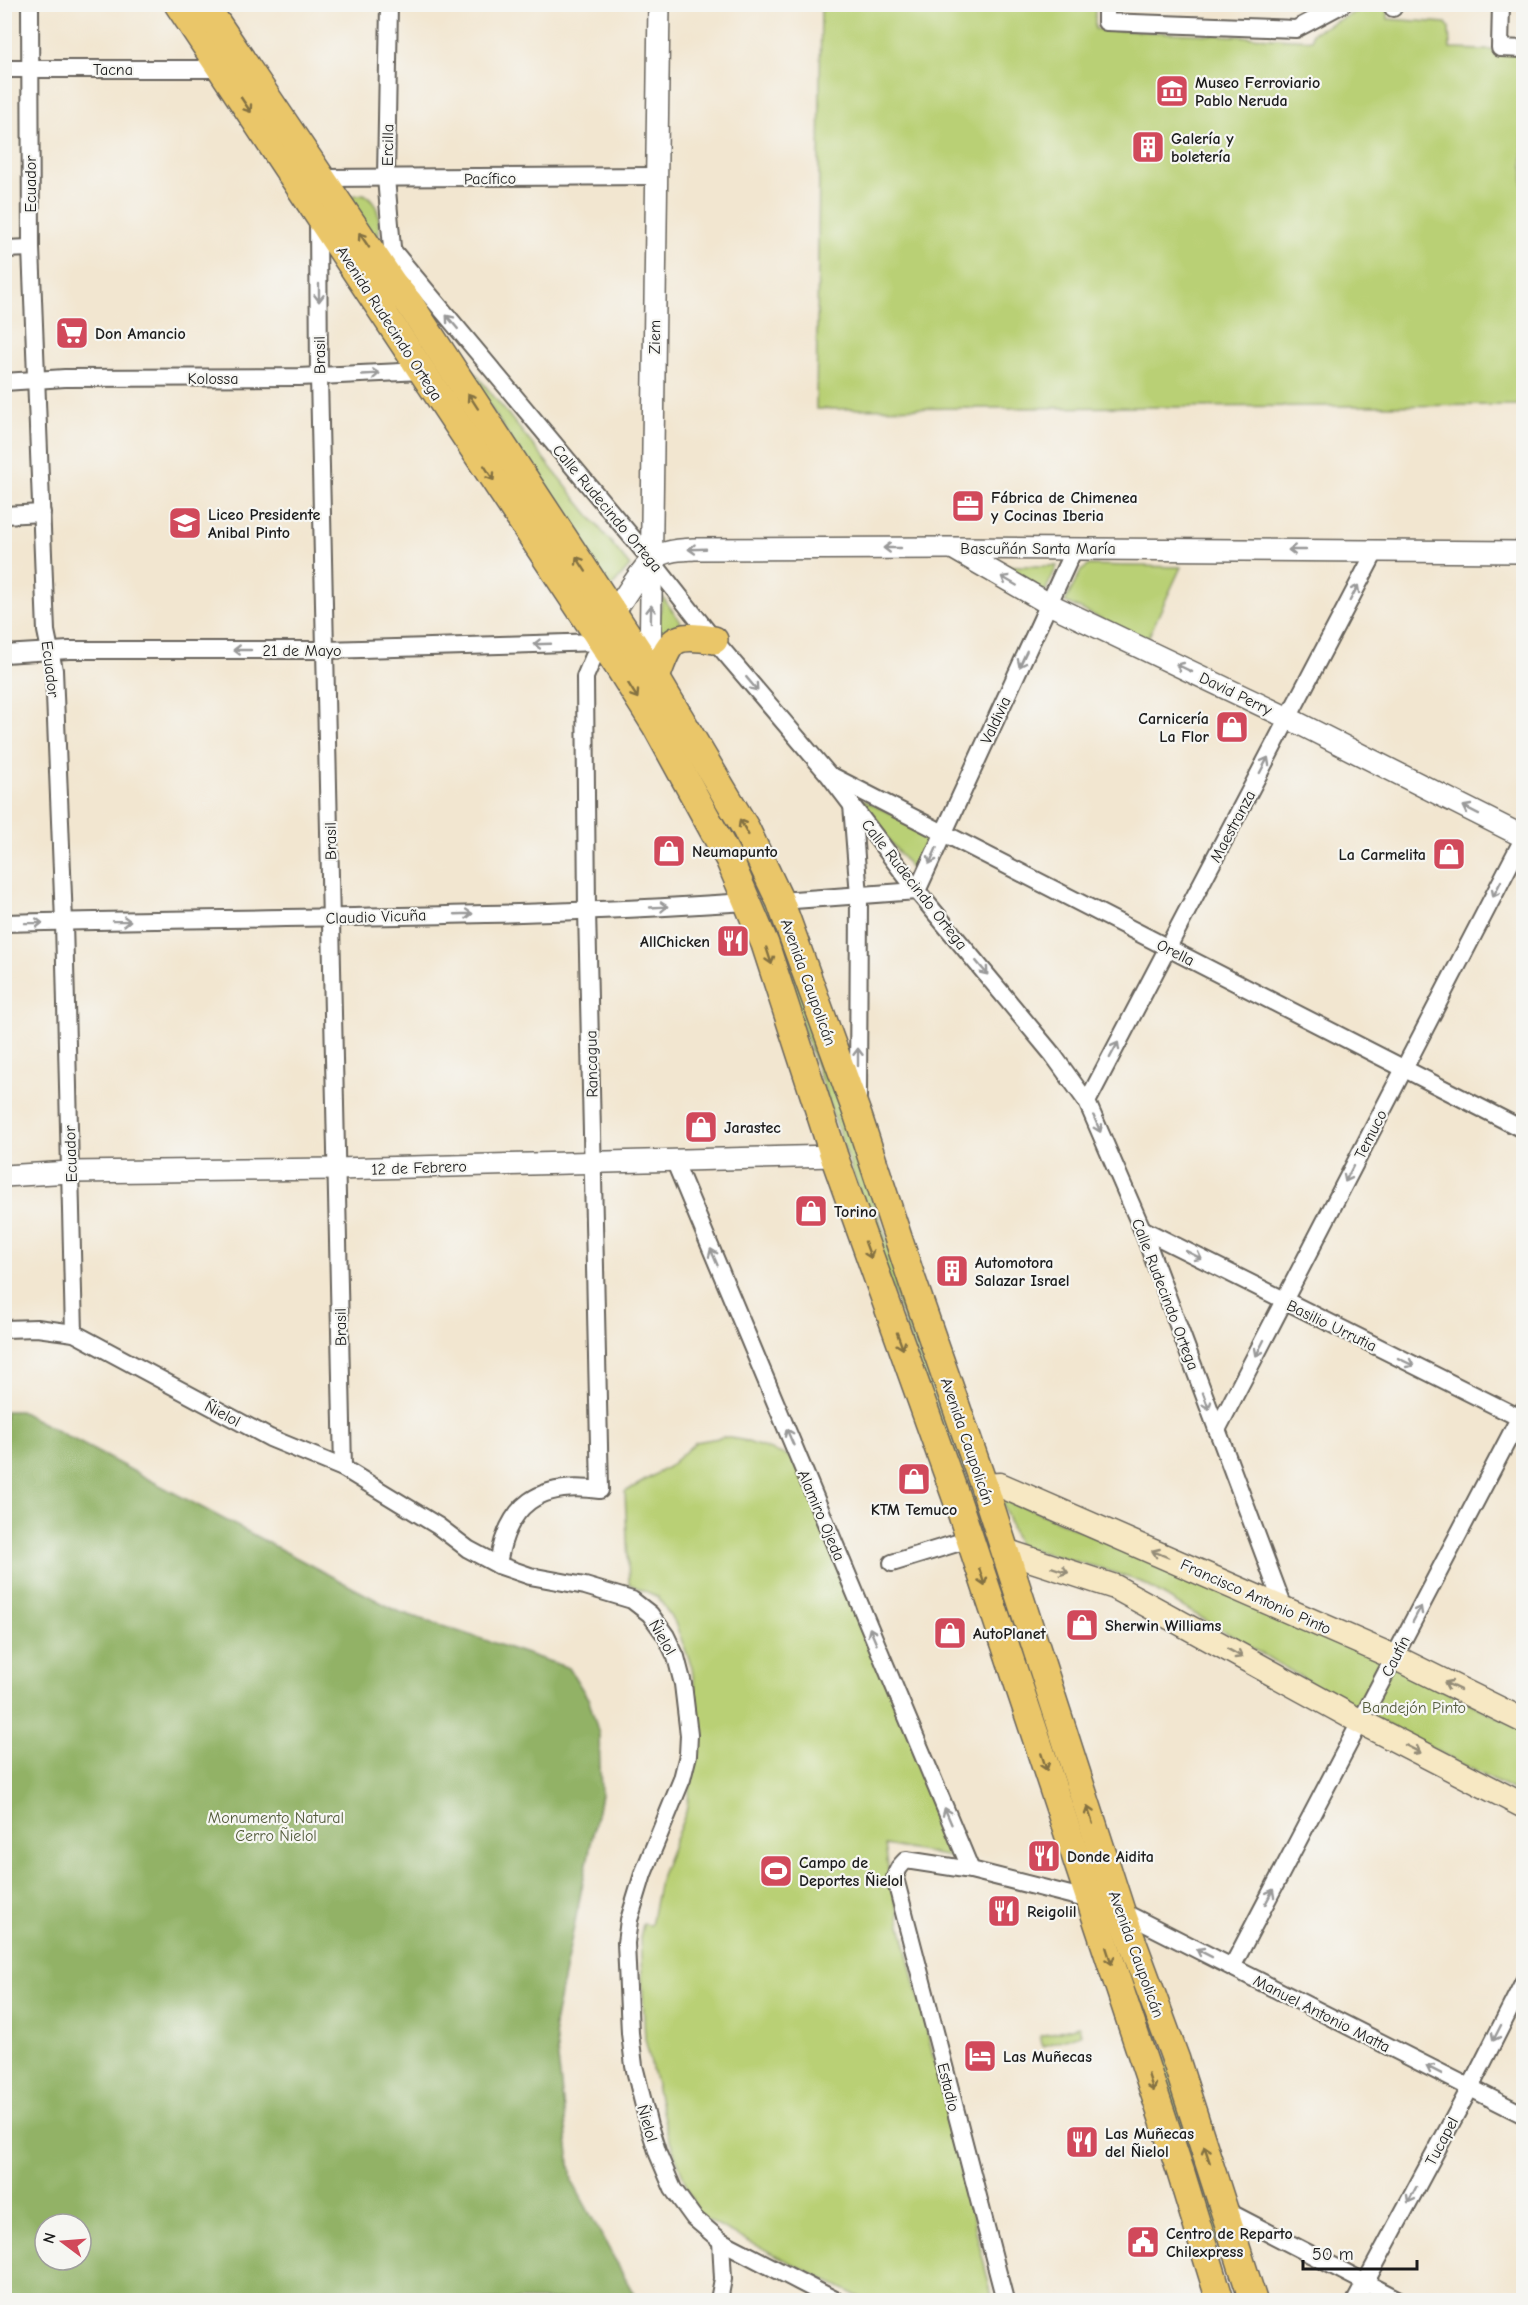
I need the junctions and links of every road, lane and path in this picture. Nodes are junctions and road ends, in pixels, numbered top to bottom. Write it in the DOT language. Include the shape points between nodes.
graph roads {
  1 [pos="30,4"];
  2 [pos="178,4"];
  3 [pos="204,4"];
  4 [pos="389,4"];
  5 [pos="659,4"];
  6 [pos="1106,4"];
  7 [pos="1343,4"];
  8 [pos="1501,4"];
  9 [pos="1524,49"];
  10 [pos="30,68"];
  11 [pos="4,69"];
  12 [pos="222,69"];
  13 [pos="657,176"];
  14 [pos="322,178"];
  15 [pos="386,178"];
  16 [pos="318,213"];
  17 [pos="31,248"];
  18 [pos="4,249"];
  19 [pos="393,251"];
  20 [pos="393,284"];
  21 [pos="422,371"];
  22 [pos="320,377"];
  23 [pos="37,380"];
  24 [pos="4,381"];
  25 [pos="42,513"];
  26 [pos="4,514"];
  27 [pos="951,548"];
  28 [pos="1074,549"];
  29 [pos="1376,550"];
  30 [pos="1524,552"];
  31 [pos="651,560"];
  32 [pos="1049,604"];
  33 [pos="613,613"];
  34 [pos="714,640"];
  35 [pos="600,642"];
  36 [pos="327,650"];
  37 [pos="50,651"];
  38 [pos="4,654"];
  39 [pos="653,673"];
  40 [pos="1288,718"];
  41 [pos="828,774"];
  42 [pos="852,804"];
  43 [pos="943,833"];
  44 [pos="1524,837"];
  45 [pos="729,859"];
  46 [pos="917,891"];
  47 [pos="859,896"];
  48 [pos="780,901"];
  49 [pos="747,902"];
  50 [pos="587,910"];
  51 [pos="332,918"];
  52 [pos="64,922"];
  53 [pos="4,923"];
  54 [pos="1168,948"];
  55 [pos="1404,1069"];
  56 [pos="1087,1102"];
  57 [pos="858,1116"];
  58 [pos="1524,1130"];
  59 [pos="834,1156"];
  60 [pos="674,1160"];
  61 [pos="594,1162"];
  62 [pos="337,1169"];
  63 [pos="70,1172"];
  64 [pos="4,1176"];
  65 [pos="887,1205"];
  66 [pos="1142,1228"];
  67 [pos="911,1277"];
  68 [pos="881,1286"];
  69 [pos="1284,1301"];
  70 [pos="4,1329"];
  71 [pos="74,1333"];
  72 [pos="1522,1416"];
  73 [pos="1217,1430"];
  74 [pos="343,1468"];
  75 [pos="984,1486"];
  76 [pos="967,1530"];
  77 [pos="1005,1551"];
  78 [pos="891,1563"];
  79 [pos="498,1565"];
  80 [pos="1284,1608"];
  81 [pos="1394,1657"];
  82 [pos="1524,1721"];
  83 [pos="1361,1722"];
  84 [pos="1524,1806"];
  85 [pos="971,1870"];
  86 [pos="1090,1900"];
  87 [pos="1125,1922"];
  88 [pos="1232,1967"];
  89 [pos="1524,1981"];
  90 [pos="1470,2088"];
  91 [pos="1524,2115"];
  92 [pos="1181,2173"];
  93 [pos="1225,2210"];
  94 [pos="721,2241"];
  95 [pos="1365,2282"];
  96 [pos="719,2301"];
  97 [pos="835,2301"];
  98 [pos="1005,2301"];
  99 [pos="1220,2301"];
  100 [pos="1253,2301"];
  101 [pos="1356,2301"];
  102 [pos="1399,2301"];
  1 -- 10 [label="street, Ecuador"];
  2 -- 12 [label="main road, Avenida Rudecindo Ortega"];
  3 -- 14 [label="main road, Avenida Rudecindo Ortega"];
  4 -- 15 [label="street, Ercilla"];
  5 -- 13 [label="street, Ziem"];
  6 -- 7 [label="street" via="1106,22 1296,29"];
  8 -- 9 [label="street" via="1500,48"];
  10 -- 11 [label="street, Tacna"];
  10 -- 12 [label="street, Tacna"];
  10 -- 17 [label="street, Ecuador"];
  12 -- 16 [label="main road, Avenida Rudecindo Ortega, one-way"];
  13 -- 15 [label="street, Pacífico"];
  13 -- 31 [label="street, Ziem"];
  14 -- 15 [label="street, Pacífico"];
  20 -- 14 [label="main road, Avenida Rudecindo Ortega, one-way"];
  15 -- 19 [label="street, Ercilla"];
  16 -- 21 [label="main road, Avenida Rudecindo Ortega"];
  16 -- 22 [label="street, Brasil, one-way"];
  17 -- 18 [label="street"];
  17 -- 23 [label="street, Ecuador"];
  19 -- 20 [label="street, Ercilla"];
  31 -- 19 [label="street, Calle Rudecindo Ortega, one-way"];
  33 -- 20 [label="main road, Avenida Rudecindo Ortega, one-way"];
  22 -- 21 [label="street, Kolossa, one-way"];
  21 -- 35 [label="main road, Avenida Rudecindo Ortega, one-way"];
  22 -- 23 [label="street, Kolossa"];
  22 -- 36 [label="street, Brasil"];
  23 -- 24 [label="street, Kolossa"];
  23 -- 25 [label="street, Ecuador"];
  25 -- 26 [label="street"];
  25 -- 37 [label="street, Ecuador"];
  27 -- 28 [label="street, Bascuñán Santa María"];
  27 -- 31 [label="street, Bascuñán Santa María, one-way" via="694,549 669,551"];
  32 -- 27 [label="street, David Perry, one-way"];
  29 -- 28 [label="street, Bascuñán Santa María, one-way"];
  28 -- 32 [label="street, Valdivia"];
  29 -- 30 [label="street, Bascuñán Santa María"];
  40 -- 29 [label="street, Maestranza, one-way"];
  31 -- 33 [label="street"];
  31 -- 34 [label="street, Calle Rudecindo Ortega"];
  39 -- 31 [label="street, Ziem, one-way"];
  40 -- 32 [label="street, David Perry, one-way"];
  32 -- 43 [label="street, Valdivia, one-way"];
  33 -- 35 [label="street"];
  33 -- 39 [label="main road, Avenida Caupolicán"];
  34 -- 39 [label="main road" via="685,637 673,642"];
  34 -- 41 [label="street, Calle Rudecindo Ortega, one-way"];
  35 -- 36 [label="street, 21 de Mayo, one-way"];
  35 -- 45 [label="main road, Avenida Caupolicán, one-way" via="656,726"];
  35 -- 50 [label="street, Rancagua" via="585,677"];
  36 -- 37 [label="street, 21 de Mayo, one-way"];
  36 -- 51 [label="street, Brasil"];
  37 -- 38 [label="street, 21 de Mayo"];
  37 -- 52 [label="street, Ecuador" via="54,670"];
  48 -- 39 [label="main road, Avenida Caupolicán, one-way" via="746,829"];
  44 -- 40 [label="street, David Perry, one-way"];
  54 -- 40 [label="street, Maestranza, one-way"];
  41 -- 42 [label="street, Calle Rudecindo Ortega"];
  41 -- 43 [label="street, Orella"];
  42 -- 46 [label="street, Calle Rudecindo Ortega"];
  42 -- 47 [label="street"];
  43 -- 46 [label="street, Valdivia, one-way"];
  43 -- 54 [label="street, Orella"];
  44 -- 55 [label="street, Temuco, one-way"];
  45 -- 48 [label="main road" via="761,892"];
  45 -- 49 [label="main road, Avenida Caupolicán"];
  46 -- 47 [label="street"];
  46 -- 56 [label="street, Calle Rudecindo Ortega, one-way" via="1053,1055"];
  47 -- 48 [label="street"];
  57 -- 47 [label="street, one-way"];
  48 -- 57 [label="main road, Avenida Caupolicán"];
  50 -- 49 [label="street, Claudio Vicuña, one-way"];
  49 -- 59 [label="main road, Avenida Caupolicán, one-way" via="765,944"];
  51 -- 50 [label="street, Claudio Vicuña, one-way"];
  50 -- 61 [label="street, Rancagua"];
  52 -- 51 [label="street, Claudio Vicuña, one-way"];
  51 -- 62 [label="street, Brasil"];
  53 -- 52 [label="street, Claudio Vicuña, one-way"];
  52 -- 63 [label="street, Ecuador"];
  54 -- 55 [label="street, Orella"];
  56 -- 54 [label="street, Maestranza, one-way"];
  55 -- 58 [label="street, Orella"];
  55 -- 69 [label="street, Temuco, one-way"];
  56 -- 66 [label="street, Calle Rudecindo Ortega, one-way"];
  57 -- 65 [label="main road, Avenida Caupolicán"];
  59 -- 60 [label="street, 12 de Febrero"];
  59 -- 65 [label="main road" via="852,1161 869,1174"];
  59 -- 68 [label="main road, Avenida Caupolicán, one-way"];
  60 -- 61 [label="street, 12 de Febrero"];
  85 -- 60 [label="street, Alamiro Ojeda, one-way"];
  61 -- 62 [label="street, 12 de Febrero"];
  61 -- 79 [label="street, Rancagua" via="600,1490 574,1486 533,1498 509,1524"];
  62 -- 63 [label="street, 12 de Febrero"];
  62 -- 74 [label="street, Brasil"];
  63 -- 64 [label="street, 12 de Febrero"];
  63 -- 71 [label="street, Ecuador"];
  65 -- 67 [label="main road, Avenida Caupolicán"];
  66 -- 69 [label="street, Basilio Urrutia, one-way"];
  66 -- 73 [label="street, Calle Rudecindo Ortega, one-way"];
  67 -- 68 [label="main road"];
  67 -- 75 [label="main road, Avenida Caupolicán"];
  68 -- 76 [label="main road, Avenida Caupolicán, one-way"];
  69 -- 72 [label="street, Basilio Urrutia, one-way"];
  69 -- 73 [label="street, Temuco, one-way"];
  70 -- 71 [label="street, Ñielol"];
  71 -- 74 [label="street, Ñielol" via="270,1438"];
  81 -- 72 [label="street, Cautín, one-way"];
  73 -- 80 [label="street, Calle Rudecindo Ortega"];
  74 -- 79 [label="street, Ñielol"];
  75 -- 77 [label="main road, Avenida Caupolicán"];
  80 -- 75 [label="main road, Francisco Antonio Pinto, one-way" via="1000,1485"];
  76 -- 77 [label="main road"];
  76 -- 78 [label="street"];
  76 -- 86 [label="main road, Avenida Caupolicán, one-way"];
  77 -- 83 [label="main road, one-way" via="1115,1587"];
  87 -- 77 [label="main road, Avenida Caupolicán, one-way"];
  79 -- 94 [label="street, Ñielol" via="633,1600 657,1623 676,1657 687,1712 688,1755 629,1920 626,1943 630,2033 638,2085 658,2154 673,2189 694,2218"];
  80 -- 81 [label="main road, Francisco Antonio Pinto"];
  82 -- 81 [label="main road, Francisco Antonio Pinto, one-way"];
  81 -- 83 [label="street, Cautín"];
  83 -- 84 [label="main road, one-way"];
  88 -- 83 [label="street, Cautín, one-way"];
  85 -- 86 [label="street"];
  85 -- 98 [label="street, Estadio" via="906,1860 895,1878"];
  86 -- 87 [label="main road" via="1112,1909"];
  86 -- 92 [label="main road, Avenida Caupolicán, one-way"];
  88 -- 87 [label="street, Manuel Antonio Matta, one-way"];
  93 -- 87 [label="main road, Avenida Caupolicán, one-way"];
  90 -- 88 [label="street, Manuel Antonio Matta, one-way"];
  89 -- 90 [label="street, Tucapel, one-way"];
  90 -- 91 [label="street, Manuel Antonio Matta"];
  90 -- 95 [label="street, Tucapel, one-way"];
  92 -- 93 [label="main road" via="1201,2196"];
  92 -- 99 [label="main road, Avenida Caupolicán"];
  93 -- 95 [label="street"];
  93 -- 100 [label="main road, Avenida Caupolicán"];
  94 -- 96 [label="street" via="723,2279"];
  94 -- 97 [label="street, Ñielol"];
  95 -- 101 [label="street, Tucapel"];
  95 -- 102 [label="street"];
}
